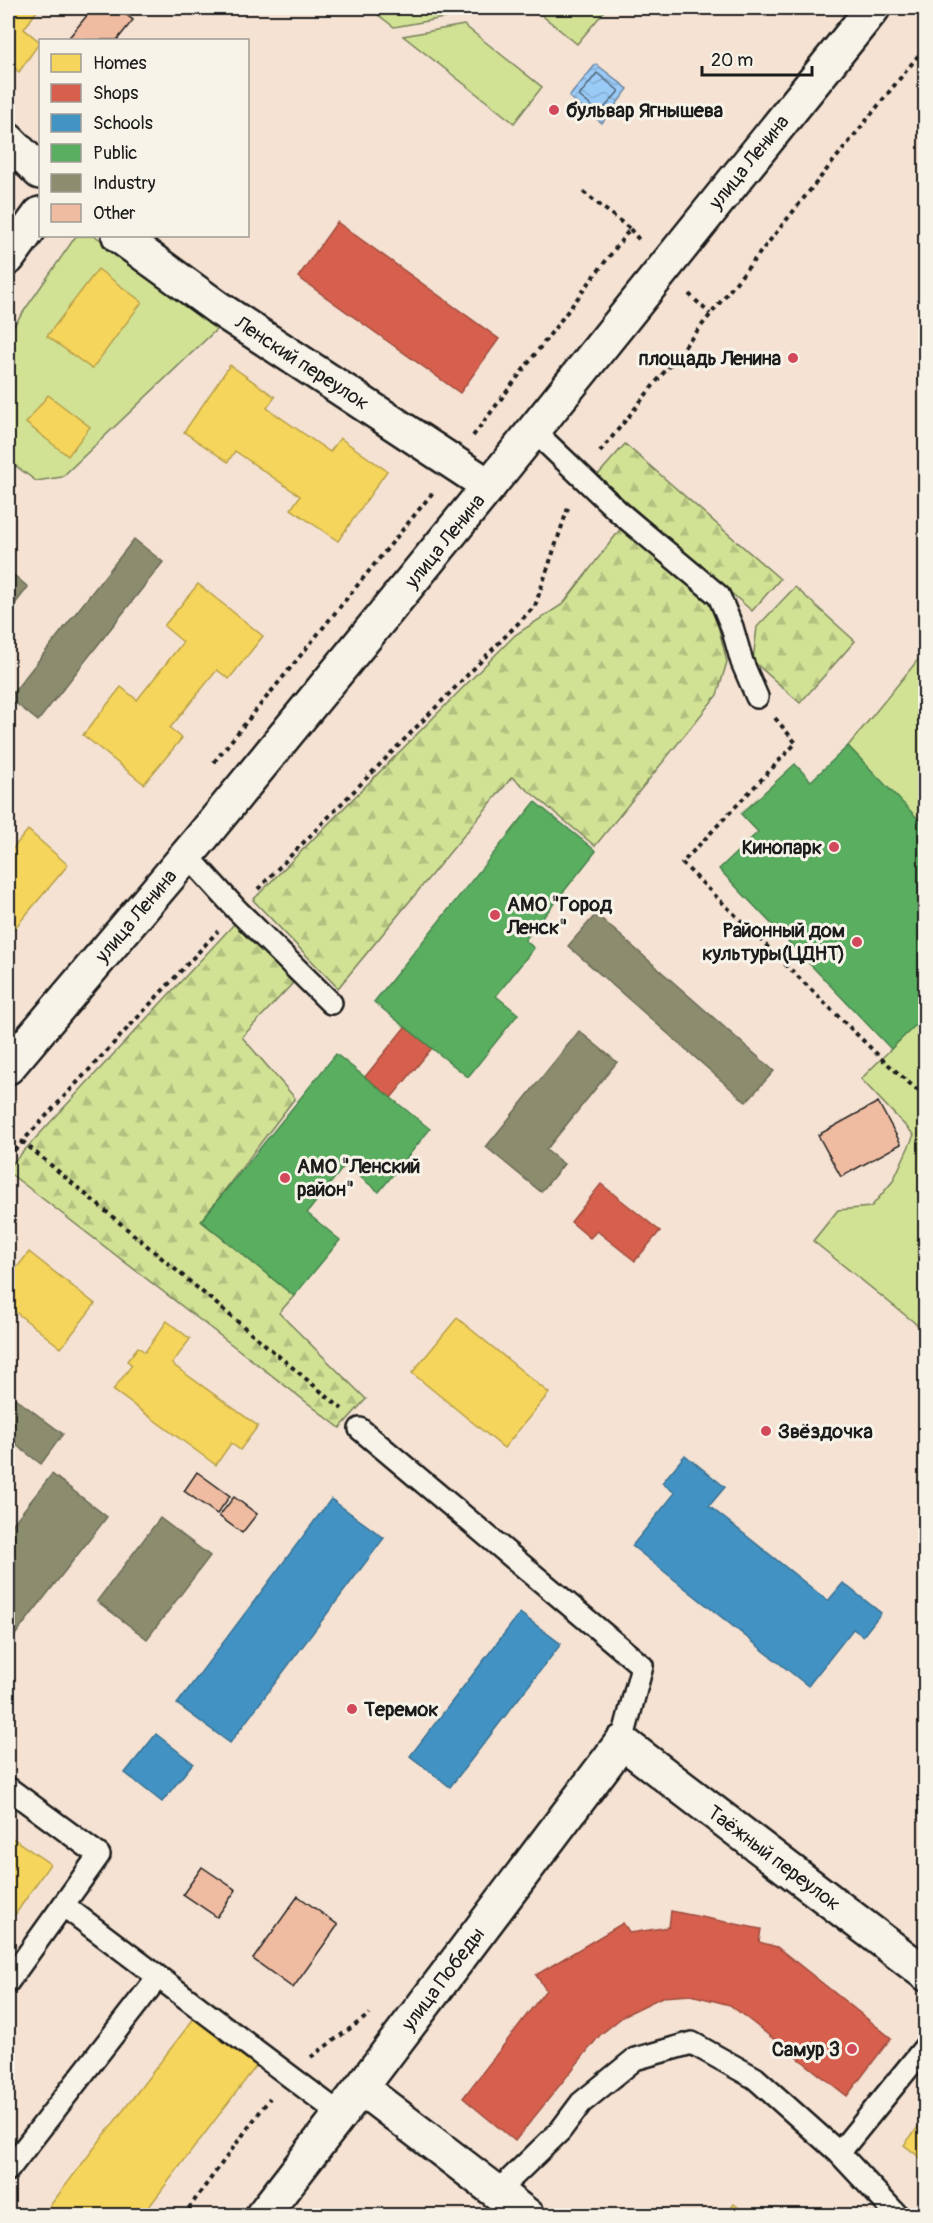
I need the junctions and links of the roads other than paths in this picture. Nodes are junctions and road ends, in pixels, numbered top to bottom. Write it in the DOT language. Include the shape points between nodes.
graph roads {
  1 [pos="873,8"];
  2 [pos="8,140"];
  3 [pos="39,171"];
  4 [pos="39,215"];
  5 [pos="121,237"];
  6 [pos="8,258"];
  7 [pos="534,431"];
  8 [pos="489,486"];
  9 [pos="757,697"];
  10 [pos="187,855"];
  11 [pos="331,1003"];
  12 [pos="8,1067"];
  13 [pos="360,1429"];
  14 [pos="622,1742"];
  15 [pos="8,1788"];
  16 [pos="63,1905"];
  17 [pos="926,1974"];
  18 [pos="158,1977"];
  19 [pos="8,1982"];
  20 [pos="926,2046"];
  21 [pos="361,2088"];
  22 [pos="340,2114"];
  23 [pos="839,2153"];
  24 [pos="8,2170"];
  25 [pos="497,2192"];
  26 [pos="262,2216"];
  27 [pos="528,2216"];
  28 [pos="898,2216"];
  1 -- 7 [label="street, улица Ленина"];
  2 -- 3 [label="street"];
  4 -- 6 [label="street"];
  5 -- 8 [label="street, Ленский переулок" via="218,308"];
  7 -- 8 [label="street, улица Ленина"];
  7 -- 9 [label="lane" via="620,513 719,596"];
  8 -- 10 [label="street, улица Ленина"];
  10 -- 11 [label="lane"];
  10 -- 12 [label="street, улица Ленина"];
  13 -- 14 [label="lane" via="642,1666"];
  14 -- 17 [label="street, Таёжный переулок"];
  14 -- 21 [label="street, улица Победы"];
  15 -- 16 [label="lane" via="99,1855"];
  16 -- 18 [label="lane"];
  16 -- 19 [label="lane"];
  18 -- 22 [label="lane"];
  18 -- 24 [label="lane"];
  20 -- 23 [label="lane"];
  21 -- 22 [label="street, улица Победы"];
  21 -- 25 [label="street"];
  22 -- 26 [label="street, улица Победы"];
  23 -- 25 [label="lane" via="755,2078 692,2043 635,2059 581,2103 560,2131"];
  23 -- 28 [label="lane"];
  25 -- 27 [label="street"];
}
